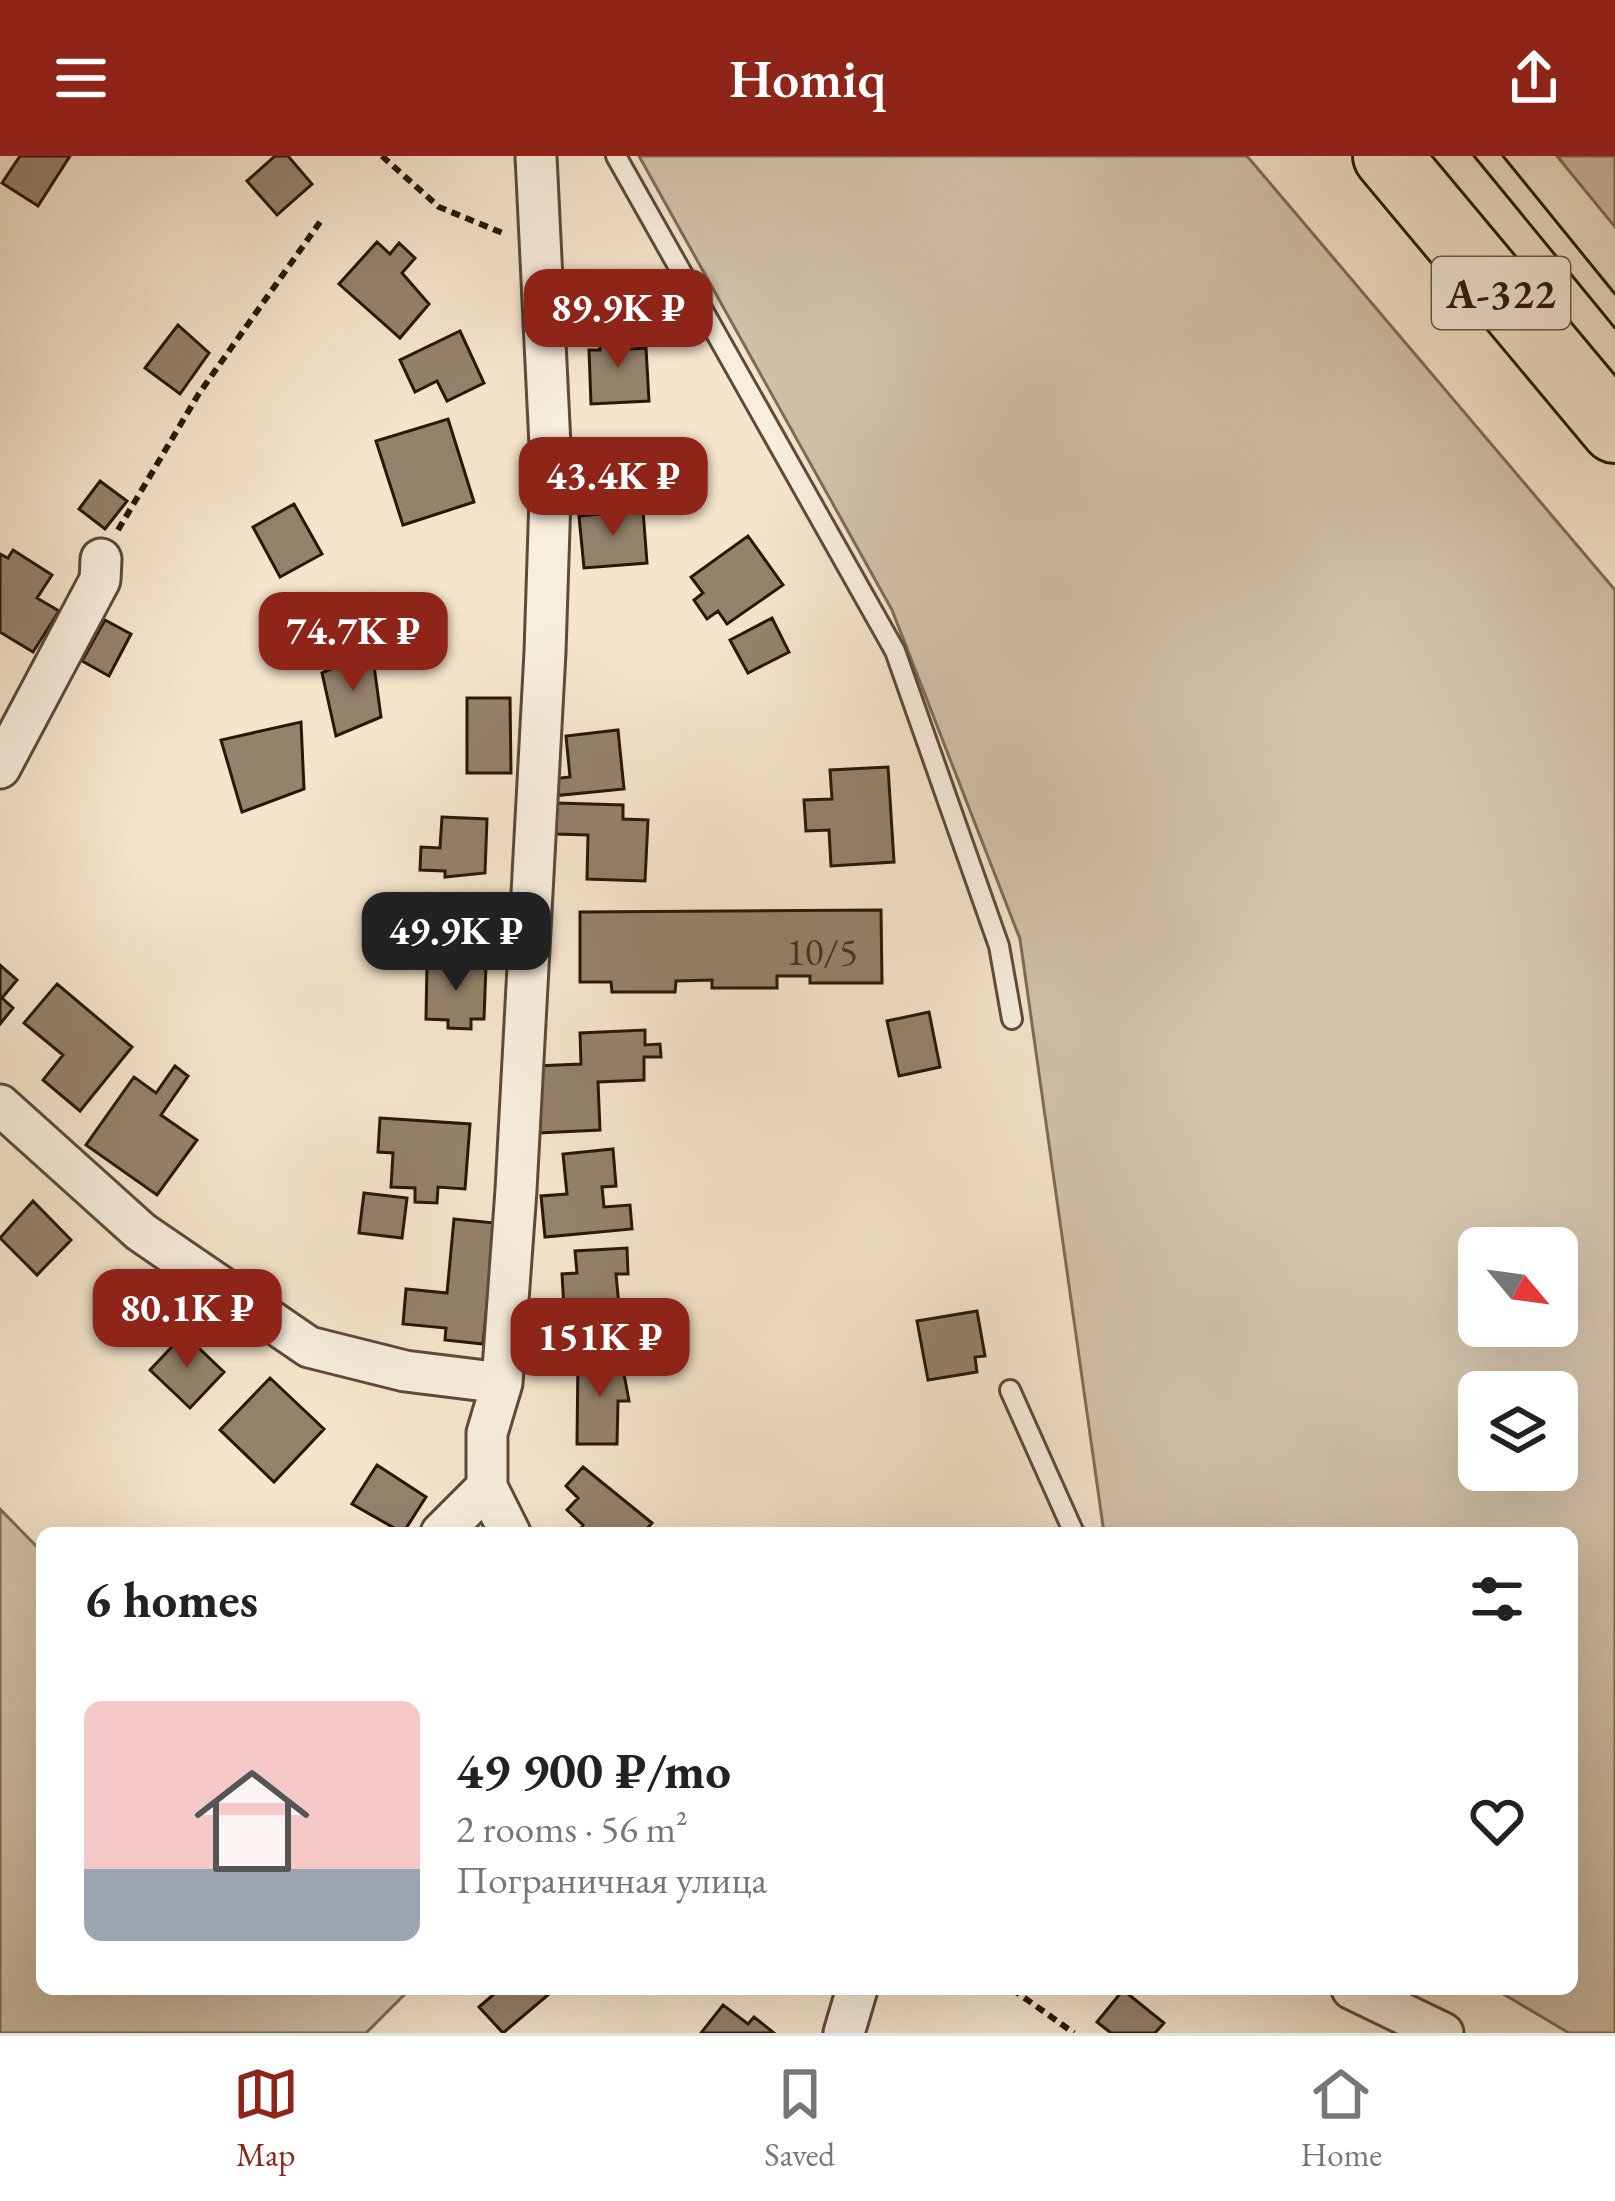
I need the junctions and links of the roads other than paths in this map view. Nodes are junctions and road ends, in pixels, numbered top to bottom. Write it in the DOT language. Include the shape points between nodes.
graph roads {
  1 [pos="536,156"];
  2 [pos="616,156"];
  3 [pos="1387,156"];
  4 [pos="1615,429"];
  5 [pos="101,559"];
  6 [pos="0,769"];
  7 [pos="1012,1019"];
  8 [pos="0,1105"];
  9 [pos="502,1383"];
  10 [pos="1010,1390"];
  11 [pos="487,1487"];
  12 [pos="447,1527"];
  13 [pos="507,1527"];
  14 [pos="1071,1527"];
  15 [pos="855,1995"];
  16 [pos="1364,1995"];
  17 [pos="844,2033"];
  18 [pos="1443,2033"];
  1 -- 9 [label="street" via="551,466"];
  2 -- 7 [label="lane" via="895,651 999,946"];
  3 -- 4 [label="highway, А-322"];
  5 -- 6 [label="street" via="100,580"];
  8 -- 9 [label="street" via="141,1232 309,1347"];
  9 -- 11 [label="street" via="487,1433"];
  10 -- 14 [label="lane"];
  11 -- 12 [label="street"];
  11 -- 13 [label="street"];
  15 -- 17 [label="street"];
  16 -- 18 [label="street"];
}
